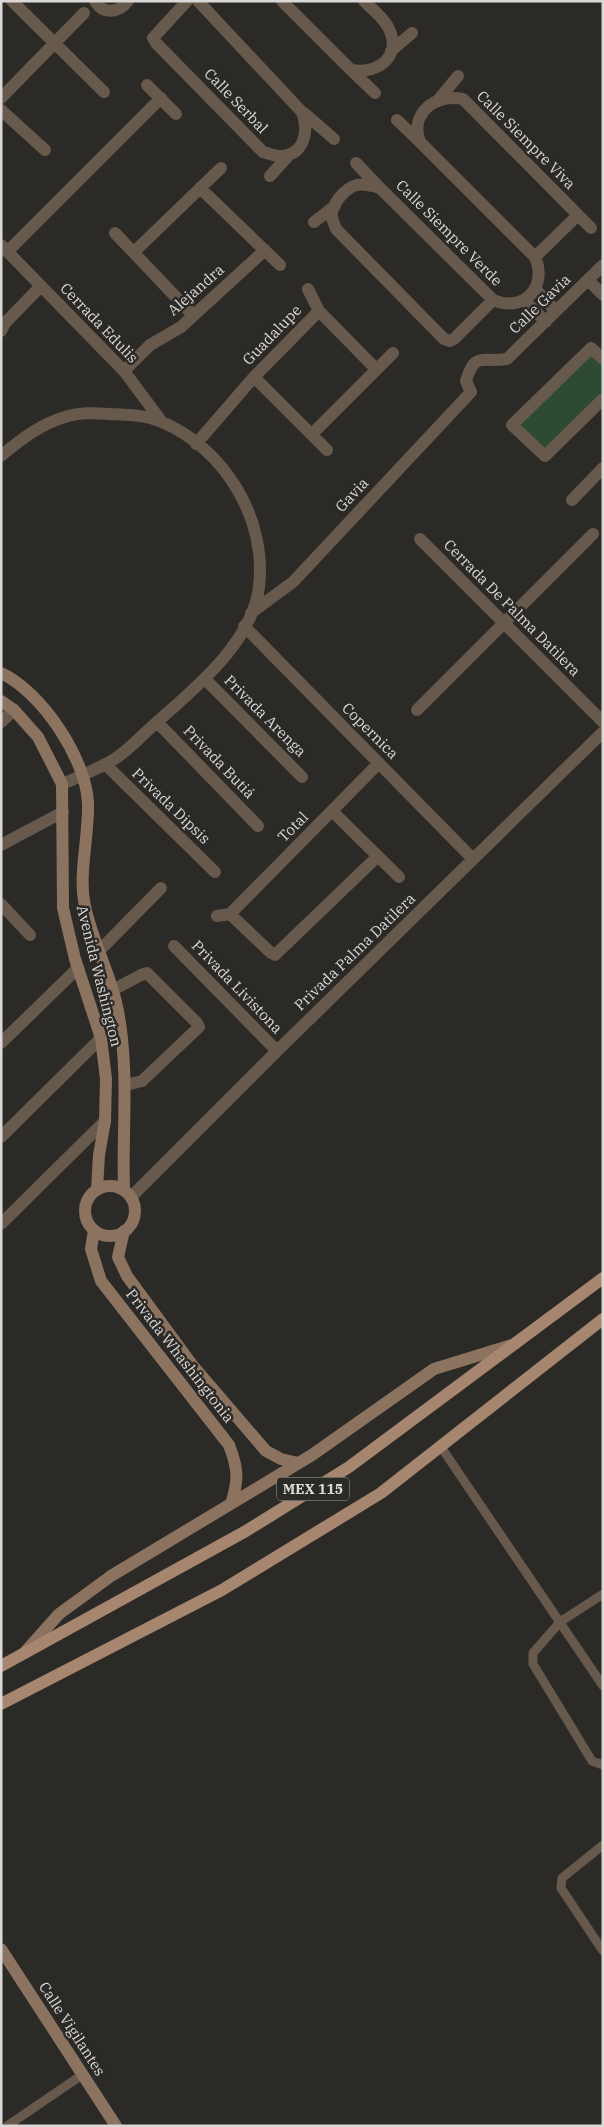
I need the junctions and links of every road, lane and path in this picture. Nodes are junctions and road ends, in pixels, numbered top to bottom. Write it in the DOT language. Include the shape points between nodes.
graph roads {
  1 [pos="12,1"];
  2 [pos="94,1"];
  3 [pos="128,1"];
  4 [pos="187,1"];
  5 [pos="198,1"];
  6 [pos="282,1"];
  7 [pos="364,1"];
  8 [pos="84,13"];
  9 [pos="412,33"];
  10 [pos="55,43"];
  11 [pos="388,57"];
  12 [pos="351,70"];
  13 [pos="458,76"];
  14 [pos="147,85"];
  15 [pos="104,92"];
  16 [pos="375,93"];
  17 [pos="1,98"];
  18 [pos="161,98"];
  19 [pos="439,99"];
  20 [pos="1,110"];
  21 [pos="302,112"];
  22 [pos="176,114"];
  23 [pos="397,120"];
  24 [pos="334,139"];
  25 [pos="420,142"];
  26 [pos="45,150"];
  27 [pos="290,154"];
  28 [pos="356,163"];
  29 [pos="221,168"];
  30 [pos="270,176"];
  31 [pos="200,188"];
  32 [pos="380,188"];
  33 [pos="334,206"];
  34 [pos="578,215"];
  35 [pos="314,222"];
  36 [pos="591,228"];
  37 [pos="115,233"];
  38 [pos="4,248"];
  39 [pos="265,250"];
  40 [pos="134,252"];
  41 [pos="535,257"];
  42 [pos="280,265"];
  43 [pos="603,265"];
  44 [pos="588,280"];
  45 [pos="41,286"];
  46 [pos="308,289"];
  47 [pos="530,295"];
  48 [pos="603,295"];
  49 [pos="493,300"];
  50 [pos="319,311"];
  51 [pos="556,311"];
  52 [pos="194,315"];
  53 [pos="546,322"];
  54 [pos="1,331"];
  55 [pos="393,352"];
  56 [pos="603,359"];
  57 [pos="376,369"];
  58 [pos="124,371"];
  59 [pos="254,377"];
  60 [pos="471,392"];
  61 [pos="603,399"];
  62 [pos="162,422"];
  63 [pos="312,434"];
  64 [pos="196,444"];
  65 [pos="326,450"];
  66 [pos="1,456"];
  67 [pos="603,468"];
  68 [pos="572,500"];
  69 [pos="593,534"];
  70 [pos="420,539"];
  71 [pos="252,613"];
  72 [pos="504,623"];
  73 [pos="244,626"];
  74 [pos="1,673"];
  75 [pos="205,679"];
  76 [pos="1,701"];
  77 [pos="14,710"];
  78 [pos="417,710"];
  79 [pos="1,722"];
  80 [pos="157,722"];
  81 [pos="603,722"];
  82 [pos="603,732"];
  83 [pos="379,763"];
  84 [pos="105,764"];
  85 [pos="83,775"];
  86 [pos="302,777"];
  87 [pos="62,784"];
  88 [pos="332,811"];
  89 [pos="62,812"];
  90 [pos="258,826"];
  91 [pos="1,845"];
  92 [pos="378,856"];
  93 [pos="473,859"];
  94 [pos="215,872"];
  95 [pos="400,877"];
  96 [pos="161,888"];
  97 [pos="1,904"];
  98 [pos="30,935"];
  99 [pos="174,946"];
  100 [pos="99,951"];
  101 [pos="78,968"];
  102 [pos="112,991"];
  103 [pos="101,1038"];
  104 [pos="1,1043"];
  105 [pos="277,1051"];
  106 [pos="126,1085"];
  107 [pos="105,1121"];
  108 [pos="1,1137"];
  109 [pos="97,1189"];
  110 [pos="128,1194"];
  111 [pos="1,1224"];
  112 [pos="94,1230"];
  113 [pos="124,1231"];
  114 [pos="603,1278"];
  115 [pos="603,1319"];
  116 [pos="512,1345"];
  117 [pos="441,1447"];
  118 [pos="298,1463"];
  119 [pos="231,1504"];
  120 [pos="603,1594"];
  121 [pos="560,1622"];
  122 [pos="26,1652"];
  123 [pos="1,1666"];
  124 [pos="603,1686"];
  125 [pos="1,1704"];
  126 [pos="603,1765"];
  127 [pos="603,1845"];
  128 [pos="1,1949"];
  129 [pos="603,1951"];
  130 [pos="82,2075"];
  131 [pos="7,2126"];
  132 [pos="116,2126"];
  1 -- 10 [label="street"];
  2 -- 3 [label="street" via="109,11 122,7"];
  4 -- 27 [label="street, Calle Serbal" via="153,38 263,152 278,156"];
  5 -- 21 [label="street"];
  6 -- 12 [label="street"];
  7 -- 11 [label="street" via="388,25 392,36"];
  8 -- 10 [label="street"];
  9 -- 11 [label="street"];
  10 -- 15 [label="street"];
  10 -- 17 [label="street"];
  11 -- 12 [label="street" via="378,68 364,72"];
  12 -- 16 [label="street"];
  13 -- 19 [label="street"];
  14 -- 18 [label="street"];
  18 -- 22 [label="street"];
  18 -- 38 [label="street, Cerrada Edulis"];
  19 -- 25 [label="street" via="421,114 417,129"];
  19 -- 34 [label="street, Calle Siempre Viva" via="463,99"];
  20 -- 26 [label="street"];
  21 -- 24 [label="street"];
  21 -- 27 [label="street" via="307,124 306,137"];
  23 -- 25 [label="street"];
  25 -- 41 [label="street"];
  27 -- 30 [label="street"];
  28 -- 32 [label="street, Calle Siempre Verde"];
  29 -- 31 [label="street"];
  31 -- 39 [label="street"];
  31 -- 40 [label="street"];
  32 -- 33 [label="street, Calle Siempre Verde" via="356,185 342,194"];
  32 -- 49 [label="street, Calle Siempre Verde"];
  33 -- 35 [label="street, Calle Siempre Verde"];
  33 -- 49 [label="street" via="332,217 336,229 444,339 450,341"];
  34 -- 36 [label="street, Calle Siempre Viva"];
  34 -- 41 [label="street"];
  37 -- 40 [label="street"];
  38 -- 45 [label="street, Cerrada Edulis"];
  39 -- 42 [label="street"];
  39 -- 52 [label="street, Alejandra"];
  40 -- 52 [label="street"];
  41 -- 47 [label="street" via="539,274"];
  43 -- 44 [label="street, Calle Gavia"];
  44 -- 48 [label="street"];
  44 -- 51 [label="street, Calle Gavia"];
  45 -- 54 [label="street"];
  45 -- 58 [label="street, Cerrada Edulis"];
  46 -- 50 [label="street"];
  47 -- 49 [label="street, Calle Siempre Verde" via="508,304"];
  47 -- 51 [label="street"];
  47 -- 53 [label="street"];
  50 -- 57 [label="street, Guadalupe"];
  50 -- 59 [label="street, Guadalupe"];
  51 -- 53 [label="street, Calle Gavia"];
  52 -- 58 [label="street, Alejandra" via="181,327 150,345"];
  53 -- 60 [label="street, Calle Gavia" via="507,359 482,358 470,366 466,381"];
  55 -- 57 [label="street"];
  56 -- 61 [label="street" via="592,348 512,425 544,456"];
  57 -- 63 [label="street"];
  58 -- 62 [label="street, Cerrada Edulis"];
  59 -- 63 [label="street"];
  59 -- 64 [label="street, Guadalupe"];
  60 -- 71 [label="street, Gavia" via="293,582"];
  62 -- 64 [label="street"];
  62 -- 66 [label="street" via="88,412 66,416 41,427"];
  63 -- 65 [label="street"];
  64 -- 71 [label="street" via="222,467 238,488 248,511 256,536 258,561 259,588"];
  67 -- 68 [label="street"];
  69 -- 72 [label="street"];
  70 -- 72 [label="street, Cerrada De Palma Datilera"];
  71 -- 73 [label="street"];
  72 -- 78 [label="street"];
  72 -- 81 [label="street, Cerrada De Palma Datilera"];
  73 -- 75 [label="street" via="226,656"];
  73 -- 83 [label="street, Copernica"];
  74 -- 85 [label="main road, Avenida Washington" via="44,708 66,738"];
  75 -- 80 [label="street"];
  75 -- 86 [label="street, Privada Arenga"];
  76 -- 77 [label="main road, Avenida Washington"];
  77 -- 79 [label="street"];
  77 -- 87 [label="main road, Avenida Washington" via="38,738"];
  80 -- 84 [label="street"];
  80 -- 90 [label="street, Privada Butiá"];
  82 -- 93 [label="street, Privada Palma Datilera"];
  83 -- 88 [label="street, Total"];
  83 -- 93 [label="street, Copernica"];
  84 -- 85 [label="street"];
  84 -- 94 [label="street, Privada Dipsis"];
  85 -- 87 [label="street"];
  85 -- 100 [label="main road, Avenida Washington" via="88,802 82,892"];
  87 -- 89 [label="main road, Avenida Washington"];
  88 -- 92 [label="street"];
  88 -- 92 [label="street, Total" via="224,915 276,955"];
  89 -- 91 [label="street"];
  89 -- 101 [label="main road, Avenida Washington" via="64,908"];
  92 -- 95 [label="street"];
  93 -- 105 [label="street, Privada Palma Datilera"];
  96 -- 100 [label="street"];
  97 -- 98 [label="street"];
  99 -- 105 [label="street, Privada Livistona"];
  100 -- 102 [label="main road, Avenida Washington"];
  101 -- 103 [label="main road, Avenida Washington"];
  101 -- 104 [label="street"];
  102 -- 106 [label="main road, Avenida Washington" via="119,1015"];
  102 -- 106 [label="street" via="147,973 198,1027 142,1081"];
  103 -- 107 [label="main road, Avenida Washington" via="106,1079"];
  103 -- 108 [label="street"];
  105 -- 110 [label="street, Privada Palma Datilera"];
  106 -- 110 [label="main road, Avenida Washington"];
  107 -- 109 [label="main road, Avenida Washington"];
  107 -- 111 [label="street"];
  109 -- 110 [label="main road" via="111,1186"];
  109 -- 112 [label="main road" via="85,1209"];
  110 -- 113 [label="main road" via="135,1206 134,1216"];
  112 -- 113 [label="main road" via="109,1236"];
  112 -- 119 [label="main road, Privada Whashingtonia" via="91,1249 101,1281 229,1444 236,1464 237,1484"];
  113 -- 118 [label="main road, Privada Whashingtonia" via="118,1257 127,1276 172,1337 266,1451"];
  114 -- 116 [label="main road, MEX 115"];
  115 -- 117 [label="main road, MEX 115"];
  116 -- 118 [label="main road" via="434,1368"];
  116 -- 122 [label="main road, MEX 115" via="349,1467 238,1536"];
  117 -- 121 [label="lane"];
  117 -- 125 [label="main road, MEX 115" via="382,1493 222,1590"];
  118 -- 119 [label="main road"];
  119 -- 122 [label="main road" via="111,1576 59,1614"];
  120 -- 121 [label="lane"];
  121 -- 124 [label="lane"];
  121 -- 126 [label="lane" via="533,1654 533,1664 592,1761"];
  122 -- 123 [label="main road, MEX 115"];
  127 -- 129 [label="lane" via="562,1878 561,1888"];
  128 -- 130 [label="main road, Calle Vigilantes"];
  130 -- 131 [label="lane"];
  130 -- 132 [label="main road, Calle Vigilantes"];
}
